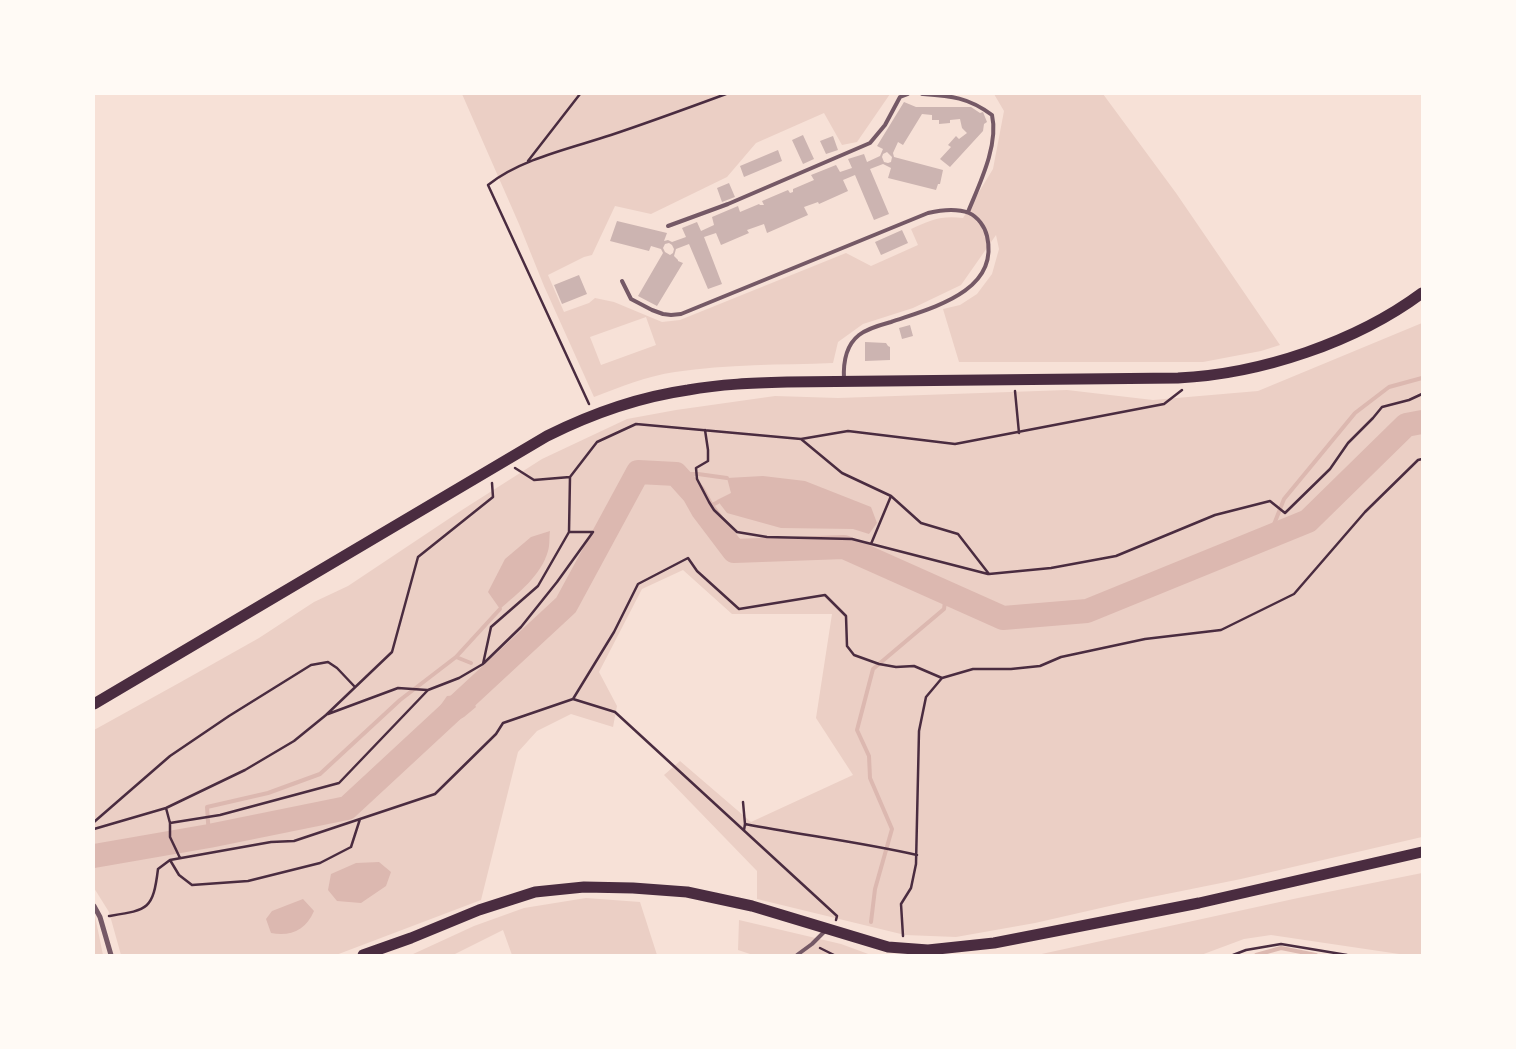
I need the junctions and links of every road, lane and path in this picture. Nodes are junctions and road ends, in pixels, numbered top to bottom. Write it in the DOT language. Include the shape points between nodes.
graph roads {
  1 [pos="580,94"];
  2 [pos="726,94"];
  3 [pos="908,94"];
  4 [pos="922,94"];
  5 [pos="527,162"];
  6 [pos="968,212"];
  7 [pos="668,226"];
  8 [pos="622,281"];
  9 [pos="1422,293"];
  10 [pos="1197,377"];
  11 [pos="1014,380"];
  12 [pos="844,382"];
  13 [pos="1422,394"];
  14 [pos="595,414"];
  15 [pos="705,430"];
  16 [pos="1019,433"];
  17 [pos="801,439"];
  18 [pos="1422,459"];
  19 [pos="505,461"];
  20 [pos="491,469"];
  21 [pos="570,477"];
  22 [pos="891,496"];
  23 [pos="568,532"];
  24 [pos="871,544"];
  25 [pos="990,574"];
  26 [pos="483,664"];
  27 [pos="942,678"];
  28 [pos="356,687"];
  29 [pos="428,690"];
  30 [pos="573,699"];
  31 [pos="94,704"];
  32 [pos="326,715"];
  33 [pos="743,802"];
  34 [pos="166,808"];
  35 [pos="360,819"];
  36 [pos="94,822"];
  37 [pos="170,823"];
  38 [pos="745,824"];
  39 [pos="94,829"];
  40 [pos="744,830"];
  41 [pos="1422,852"];
  42 [pos="916,855"];
  43 [pos="180,858"];
  44 [pos="170,860"];
  45 [pos="94,906"];
  46 [pos="100,917"];
  47 [pos="830,929"];
  48 [pos="812,944"];
  49 [pos="905,950"];
  50 [pos="111,955"];
  51 [pos="363,955"];
  52 [pos="796,955"];
  53 [pos="834,955"];
  54 [pos="1233,955"];
  55 [pos="1347,955"];
  1 -- 5 [label="path"];
  2 -- 5 [label="path"];
  3 -- 7 [label="lane" via="900,97 885,125 870,143"];
  4 -- 6 [label="lane" via="967,100 992,115 994,123 988,158"];
  5 -- 14 [label="path" via="488,185"];
  6 -- 8 [label="lane" via="941,210 928,213 681,314 664,314 630,299"];
  6 -- 12 [label="lane" via="983,225 989,243 986,267 981,276 954,298 858,336 845,356"];
  9 -- 10 [label="main road" via="1367,327 1325,345 1259,366"];
  10 -- 11 [label="main road"];
  10 -- 16 [label="path" via="1164,404"];
  11 -- 12 [label="main road"];
  11 -- 16 [label="path"];
  12 -- 14 [label="main road" via="696,388"];
  13 -- 25 [label="path" via="1382,407 1348,443 1330,469 1285,513 1270,501 1215,515 1116,556 1051,568"];
  14 -- 19 [label="main road" via="547,436"];
  15 -- 17 [label="path"];
  15 -- 21 [label="path" via="636,424 597,442"];
  15 -- 24 [label="path" via="708,461 696,468 698,479 714,510 737,532 767,537 852,539"];
  16 -- 17 [label="path" via="955,444 848,431"];
  17 -- 22 [label="path" via="842,473"];
  18 -- 27 [label="path" via="1365,512 1294,594 1222,630 1145,639 1061,657 1040,666 973,669"];
  19 -- 20 [label="main road"];
  19 -- 21 [label="path" via="534,480"];
  20 -- 28 [label="path" via="493,497 418,557 392,652"];
  20 -- 31 [label="main road"];
  21 -- 23 [label="path"];
  22 -- 24 [label="path"];
  22 -- 25 [label="path" via="921,523 958,534"];
  23 -- 26 [label="path" via="538,586 491,627"];
  23 -- 26 [label="path" via="593,532 521,627"];
  24 -- 25 [label="path"];
  26 -- 29 [label="path"];
  27 -- 30 [label="path" via="914,666 896,667 854,655 847,646 846,616 824,595 739,608 688,558 638,584 614,632"];
  27 -- 42 [label="path" via="926,698 919,731"];
  28 -- 32 [label="path"];
  28 -- 36 [label="path" via="328,662 311,665 170,756"];
  29 -- 32 [label="path" via="398,688"];
  29 -- 37 [label="path" via="339,783 220,815"];
  30 -- 35 [label="path" via="503,722 496,734 435,794"];
  30 -- 40 [label="path" via="615,712"];
  32 -- 34 [label="path" via="246,770"];
  33 -- 38 [label="path"];
  34 -- 37 [label="path"];
  34 -- 39 [label="path"];
  35 -- 43 [label="path" via="294,841"];
  35 -- 44 [label="path" via="351,847 320,863 248,881 192,885 179,875"];
  37 -- 43 [label="path" via="170,836"];
  38 -- 40 [label="path"];
  38 -- 42 [label="path"];
  40 -- 47 [label="path" via="836,916"];
  41 -- 49 [label="main road" via="1199,903 994,943"];
  42 -- 49 [label="path" via="911,888 901,904"];
  43 -- 44 [label="path"];
  44 -- 46 [label="path" via="158,869 156,889 151,901 141,910"];
  45 -- 46 [label="street"];
  46 -- 50 [label="street"];
  47 -- 48 [label="lane"];
  47 -- 49 [label="main road"];
  47 -- 51 [label="main road" via="752,906 687,892 584,887 535,892"];
  48 -- 52 [label="lane"];
  48 -- 53 [label="path"];
  54 -- 55 [label="path" via="1281,944"];
}
